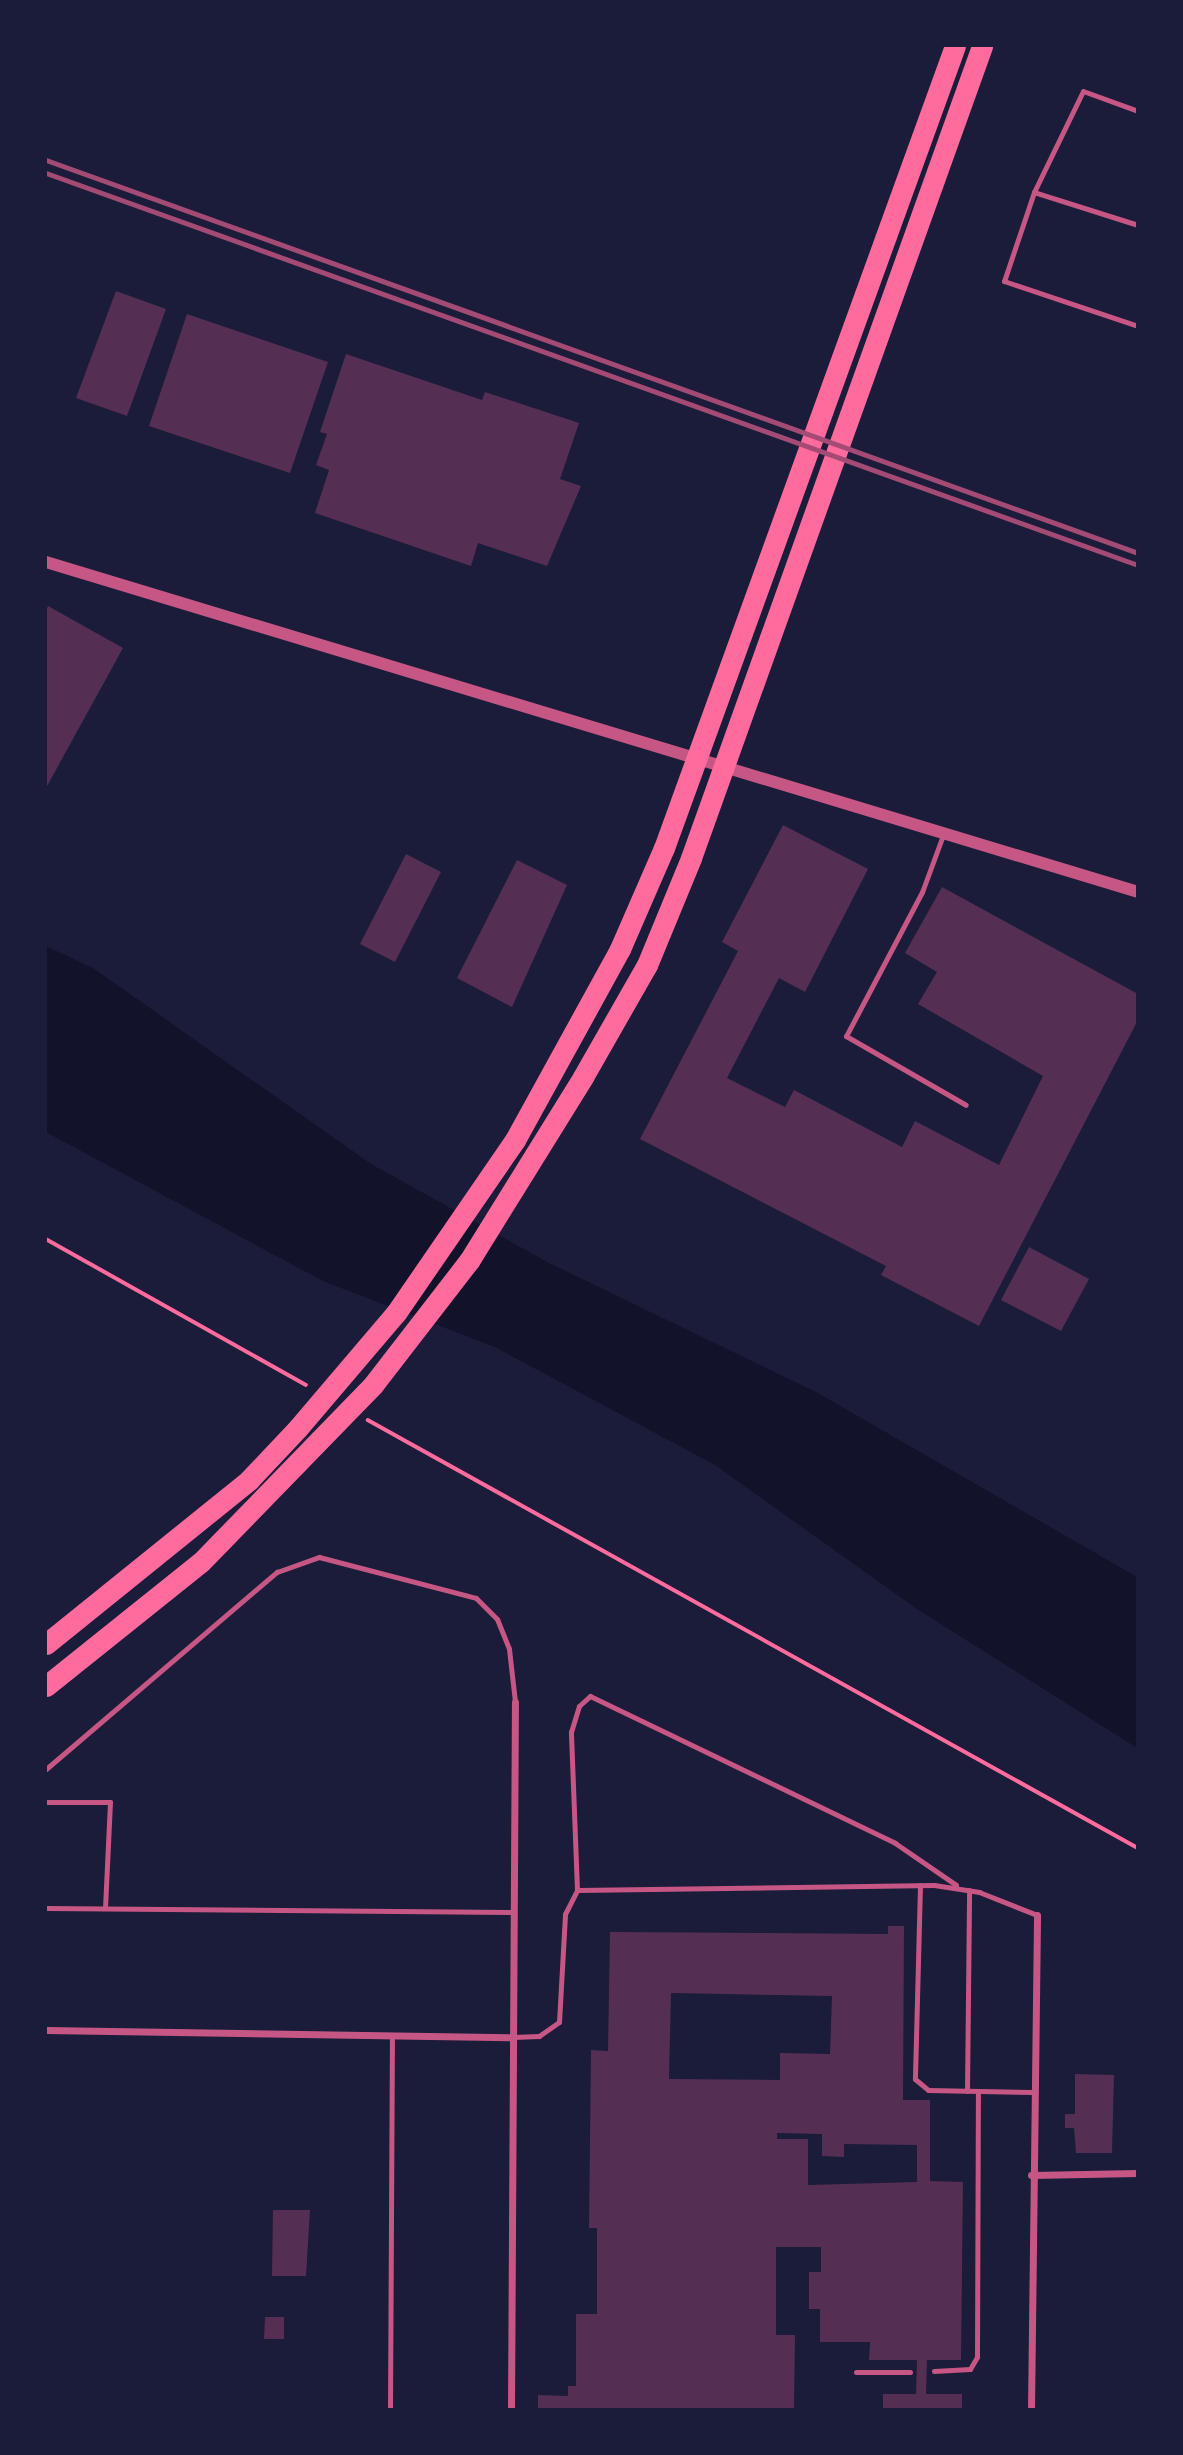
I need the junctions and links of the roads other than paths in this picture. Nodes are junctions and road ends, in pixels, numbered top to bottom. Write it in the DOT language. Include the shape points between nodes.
graph roads {
  1 [pos="953,50"];
  2 [pos="979,54"];
  3 [pos="1138,111"];
  4 [pos="1034,192"];
  5 [pos="1138,225"];
  6 [pos="1138,326"];
  7 [pos="46,562"];
  8 [pos="943,835"];
  9 [pos="1138,892"];
  10 [pos="966,1105"];
  11 [pos="46,1644"];
  12 [pos="46,1686"];
  13 [pos="515,1702"];
  14 [pos="46,1769"];
  15 [pos="46,1802"];
  16 [pos="920,1885"];
  17 [pos="958,1887"];
  18 [pos="578,1890"];
  19 [pos="969,1890"];
  20 [pos="46,1908"];
  21 [pos="105,1908"];
  22 [pos="514,1912"];
  23 [pos="1037,1914"];
  24 [pos="46,2030"];
  25 [pos="392,2035"];
  26 [pos="513,2037"];
  27 [pos="967,2091"];
  28 [pos="978,2091"];
  29 [pos="1032,2092"];
  30 [pos="1138,2173"];
  31 [pos="1031,2175"];
  32 [pos="934,2371"];
  33 [pos="856,2372"];
  34 [pos="910,2372"];
  35 [pos="390,2410"];
  36 [pos="511,2410"];
  37 [pos="1031,2410"];
  1 -- 11 [label="highway" via="664,848 558,1064 446,1245 347,1372 249,1480"];
  2 -- 12 [label="highway" via="691,858 647,965 583,1077 508,1203 418,1332 266,1500 137,1616"];
  3 -- 4 [label="lane" via="1083,91"];
  4 -- 5 [label="lane"];
  4 -- 6 [label="lane" via="1004,281"];
  7 -- 8 [label="street"];
  8 -- 9 [label="street"];
  8 -- 10 [label="lane" via="922,892 846,1036"];
  13 -- 14 [label="lane" via="509,1649 497,1619 476,1598 319,1557 277,1572"];
  13 -- 22 [label="street"];
  15 -- 21 [label="lane" via="110,1802"];
  16 -- 17 [label="lane"];
  16 -- 18 [label="lane"];
  16 -- 27 [label="lane" via="912,2072 928,2090"];
  17 -- 18 [label="lane" via="895,1843 590,1696 579,1706 571,1732"];
  17 -- 19 [label="lane"];
  18 -- 26 [label="lane" via="565,1914 559,2022 539,2036"];
  19 -- 23 [label="lane"];
  19 -- 27 [label="lane"];
  20 -- 21 [label="lane"];
  21 -- 22 [label="lane"];
  22 -- 26 [label="street"];
  23 -- 29 [label="street"];
  24 -- 25 [label="street"];
  25 -- 26 [label="street"];
  25 -- 35 [label="lane"];
  26 -- 36 [label="street"];
  27 -- 28 [label="lane"];
  28 -- 29 [label="lane"];
  28 -- 32 [label="lane" via="977,2357 970,2369"];
  29 -- 31 [label="street"];
  30 -- 31 [label="street"];
  31 -- 37 [label="street"];
  33 -- 34 [label="lane"];
}
